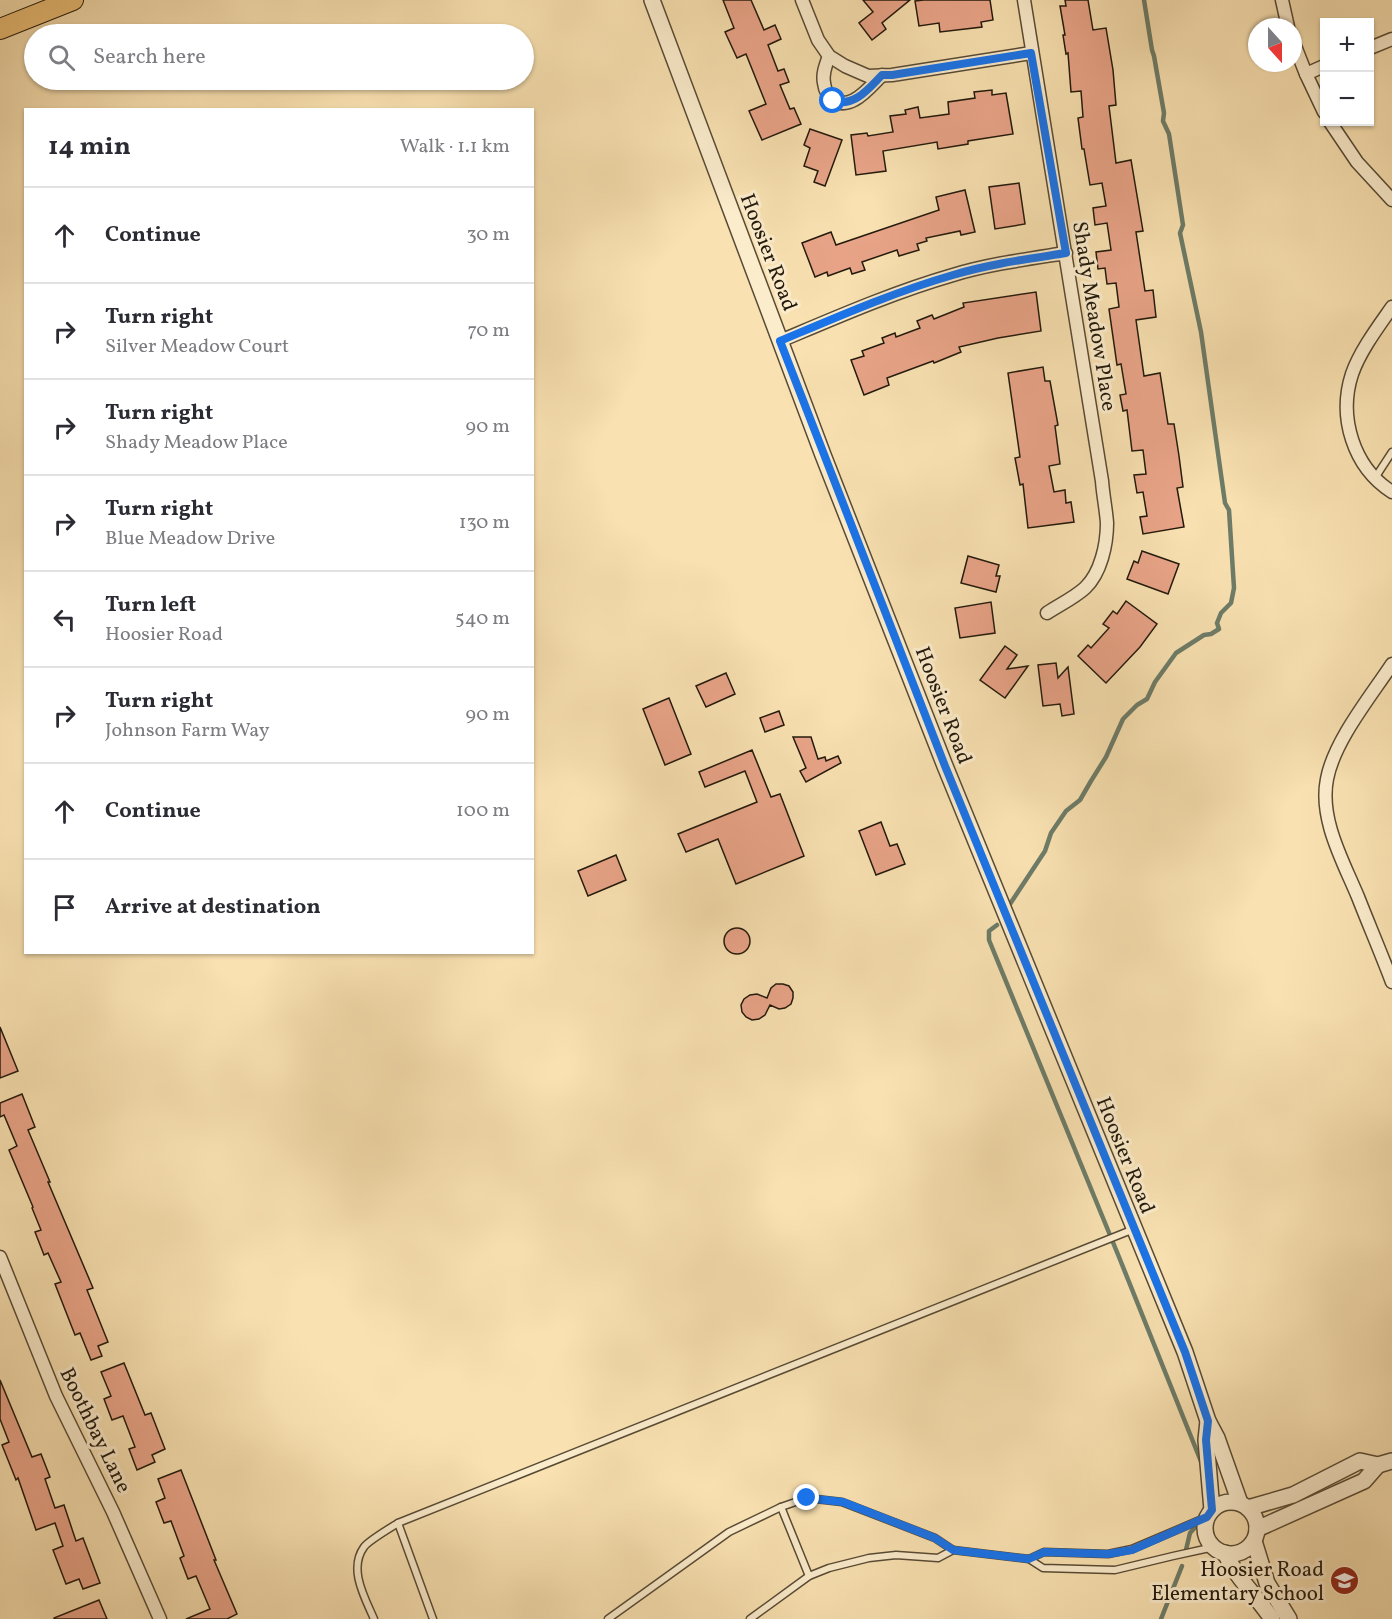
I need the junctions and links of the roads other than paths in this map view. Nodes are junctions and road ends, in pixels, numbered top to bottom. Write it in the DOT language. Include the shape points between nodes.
graph roads {
  1 [pos="73,0"];
  2 [pos="652,0"];
  3 [pos="802,0"];
  4 [pos="1024,0"];
  5 [pos="1282,0"];
  6 [pos="1286,18"];
  7 [pos="0,29"];
  8 [pos="1392,39"];
  9 [pos="1374,46"];
  10 [pos="1031,53"];
  11 [pos="829,56"];
  12 [pos="1302,64"];
  13 [pos="1320,68"];
  14 [pos="1306,74"];
  15 [pos="882,75"];
  16 [pos="1320,104"];
  17 [pos="1333,126"];
  18 [pos="1392,200"];
  19 [pos="1066,253"];
  20 [pos="1392,307"];
  21 [pos="780,341"];
  22 [pos="1392,452"];
  23 [pos="1375,478"];
  24 [pos="1392,492"];
  25 [pos="1047,613"];
  26 [pos="1392,664"];
  27 [pos="1392,982"];
  28 [pos="1134,1229"];
  29 [pos="0,1257"];
  30 [pos="1208,1421"];
  31 [pos="1385,1463"];
  32 [pos="1244,1506"];
  33 [pos="781,1507"];
  34 [pos="1210,1513"];
  35 [pos="398,1523"];
  36 [pos="1255,1535"];
  37 [pos="953,1550"];
  38 [pos="1220,1550"];
  39 [pos="1029,1559"];
  40 [pos="809,1576"];
  41 [pos="160,1619"];
  42 [pos="374,1619"];
  43 [pos="433,1619"];
  44 [pos="608,1619"];
  45 [pos="750,1619"];
  46 [pos="1272,1619"];
  47 [pos="1289,1619"];
  1 -- 7 [label="main road"];
  2 -- 21 [label="street, Hoosier Road"];
  3 -- 11 [label="street"];
  4 -- 10 [label="street, Shady Meadow Place"];
  5 -- 6 [label="street"];
  8 -- 9 [label="street"];
  10 -- 15 [label="street"];
  10 -- 19 [label="street, Shady Meadow Place"];
  11 -- 15 [label="street" via="868,76"];
  11 -- 15 [label="street" via="823,82 833,101 842,104 854,100"];
  12 -- 14 [label="street"];
  13 -- 14 [label="street"];
  14 -- 16 [label="street"];
  17 -- 18 [label="street" via="1357,162"];
  19 -- 21 [label="street" via="954,274"];
  19 -- 25 [label="street, Shady Meadow Place" via="1107,524 1093,579"];
  20 -- 23 [label="street" via="1359,358 1347,395 1350,434"];
  21 -- 28 [label="street, Hoosier Road" via="949,776"];
  22 -- 23 [label="lane"];
  23 -- 24 [label="street"];
  26 -- 27 [label="street" via="1334,756 1325,802 1336,844"];
  28 -- 30 [label="street, Hoosier Road" via="1185,1352"];
  28 -- 35 [label="lane"];
  29 -- 41 [label="street, Boothbay Lane" via="56,1396 114,1512"];
  30 -- 32 [label="street, Hoosier Road"];
  30 -- 34 [label="street, Hoosier Road"];
  31 -- 32 [label="street" via="1360,1461 1293,1495"];
  31 -- 36 [label="street" via="1364,1481"];
  32 -- 34 [label="street" via="1228,1502"];
  32 -- 36 [label="street" via="1256,1520"];
  33 -- 37 [label="lane" via="807,1498 843,1502 935,1538"];
  33 -- 40 [label="lane"];
  33 -- 44 [label="lane" via="729,1532"];
  34 -- 38 [label="street" via="1206,1534"];
  34 -- 39 [label="lane" via="1132,1550 1108,1554 1044,1552"];
  35 -- 42 [label="lane" via="364,1547 357,1565 359,1582"];
  35 -- 43 [label="lane"];
  36 -- 38 [label="street" via="1245,1550"];
  36 -- 47 [label="street" via="1267,1583"];
  37 -- 39 [label="lane"];
  37 -- 40 [label="lane" via="939,1558 869,1558"];
  38 -- 39 [label="lane" via="1115,1570 1043,1568"];
  38 -- 46 [label="street"];
  40 -- 45 [label="lane"];
}
